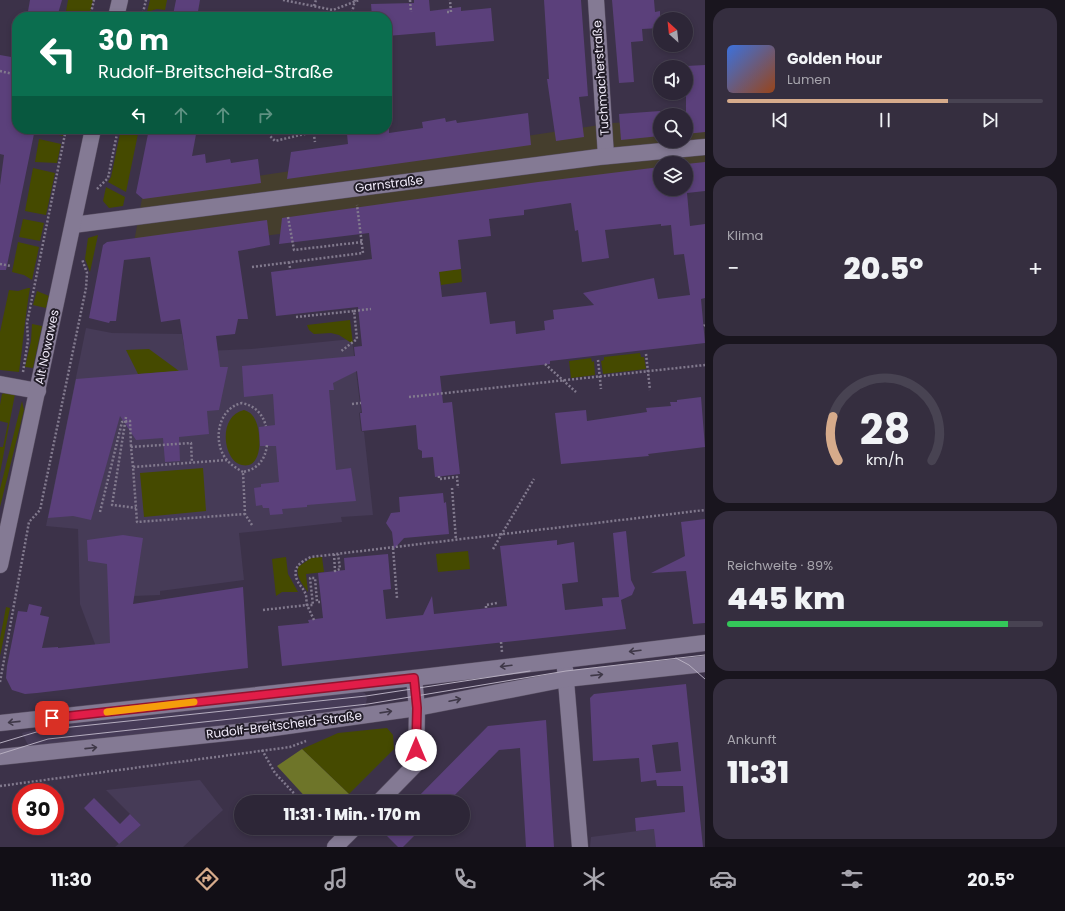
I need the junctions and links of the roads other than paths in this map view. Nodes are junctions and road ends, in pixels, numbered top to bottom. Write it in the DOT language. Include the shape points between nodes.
graph roads {
  1 [pos="120,0"];
  2 [pos="596,0"];
  3 [pos="117,12"];
  4 [pos="92,134"];
  5 [pos="705,147"];
  6 [pos="606,156"];
  7 [pos="73,225"];
  8 [pos="0,384"];
  9 [pos="38,391"];
  10 [pos="1,558"];
  11 [pos="704,643"];
  12 [pos="564,659"];
  13 [pos="705,665"];
  14 [pos="414,678"];
  15 [pos="566,679"];
  16 [pos="417,708"];
  17 [pos="0,723"];
  18 [pos="0,758"];
  19 [pos="386,795"];
  20 [pos="347,835"];
  21 [pos="335,847"];
  22 [pos="580,847"];
  1 -- 3 [label="street"];
  2 -- 6 [label="street, Tuchmacherstraße"];
  4 -- 7 [label="street, Alt Nowawes"];
  5 -- 6 [label="street, Garnstraße"];
  6 -- 7 [label="street, Garnstraße"];
  7 -- 9 [label="street, Alt Nowawes"];
  8 -- 9 [label="street"];
  9 -- 10 [label="street, Alt Nowawes"];
  11 -- 12 [label="street, one-way"];
  11 -- 13 [label="street"];
  12 -- 14 [label="street, one-way"];
  12 -- 15 [label="street"];
  15 -- 13 [label="street, Rudolf-Breitscheid-Straße, one-way"];
  14 -- 16 [label="street"];
  14 -- 17 [label="street, one-way"];
  16 -- 15 [label="street, Rudolf-Breitscheid-Straße, one-way"];
  15 -- 22 [label="street"];
  18 -- 16 [label="street, Rudolf-Breitscheid-Straße, one-way" via="266,729"];
  16 -- 19 [label="street" via="416,764"];
  20 -- 21 [label="street"];
}
